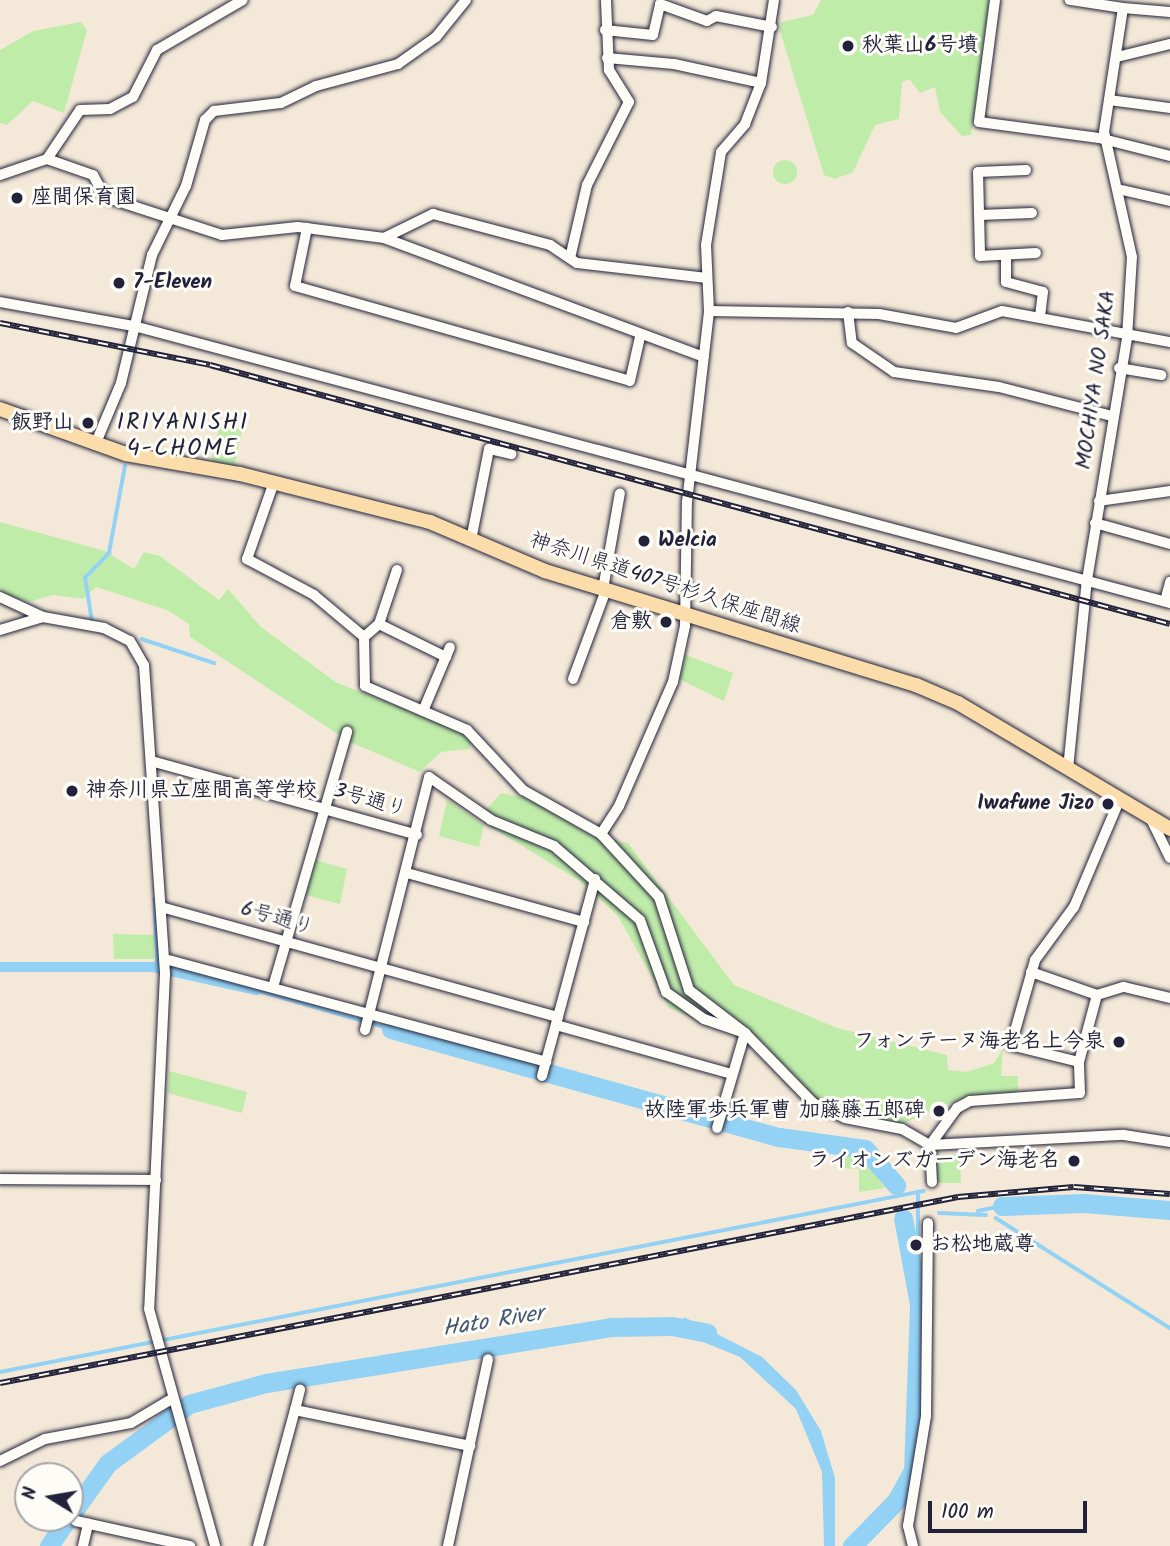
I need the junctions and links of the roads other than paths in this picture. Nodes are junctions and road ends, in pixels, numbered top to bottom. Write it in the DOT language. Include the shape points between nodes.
graph roads {
  1 [pos="243,0"];
  2 [pos="466,0"];
  3 [pos="606,0"];
  4 [pos="774,0"];
  5 [pos="995,0"];
  6 [pos="1070,0"];
  7 [pos="1123,8"];
  8 [pos="1170,12"];
  9 [pos="772,27"];
  10 [pos="605,30"];
  11 [pos="1170,44"];
  12 [pos="1117,57"];
  13 [pos="607,58"];
  14 [pos="761,83"];
  15 [pos="1109,100"];
  16 [pos="1170,108"];
  17 [pos="1107,141"];
  18 [pos="1170,156"];
  19 [pos="47,159"];
  20 [pos="1026,170"];
  21 [pos="0,175"];
  22 [pos="1122,190"];
  23 [pos="1170,201"];
  24 [pos="1032,213"];
  25 [pos="979,215"];
  26 [pos="169,218"];
  27 [pos="307,228"];
  28 [pos="384,238"];
  29 [pos="1036,253"];
  30 [pos="1006,255"];
  31 [pos="570,258"];
  32 [pos="707,278"];
  33 [pos="0,302"];
  34 [pos="709,311"];
  35 [pos="848,312"];
  36 [pos="1040,316"];
  37 [pos="134,326"];
  38 [pos="640,337"];
  39 [pos="1127,338"];
  40 [pos="1170,342"];
  41 [pos="705,357"];
  42 [pos="1119,369"];
  43 [pos="1161,375"];
  44 [pos="0,409"];
  45 [pos="1112,416"];
  46 [pos="95,444"];
  47 [pos="511,454"];
  48 [pos="691,475"];
  49 [pos="274,482"];
  50 [pos="1170,491"];
  51 [pos="620,493"];
  52 [pos="1099,501"];
  53 [pos="1096,523"];
  54 [pos="471,540"];
  55 [pos="1170,544"];
  56 [pos="397,570"];
  57 [pos="1087,580"];
  58 [pos="1170,582"];
  59 [pos="604,589"];
  60 [pos="0,597"];
  61 [pos="1167,602"];
  62 [pos="685,613"];
  63 [pos="43,617"];
  64 [pos="379,624"];
  65 [pos="0,630"];
  66 [pos="142,635"];
  67 [pos="364,637"];
  68 [pos="130,640"];
  69 [pos="573,679"];
  70 [pos="423,711"];
  71 [pos="347,732"];
  72 [pos="151,761"];
  73 [pos="1068,769"];
  74 [pos="1119,801"];
  75 [pos="325,808"];
  76 [pos="1152,821"];
  77 [pos="1170,829"];
  78 [pos="417,835"];
  79 [pos="605,838"];
  80 [pos="1170,858"];
  81 [pos="407,873"];
  82 [pos="595,879"];
  83 [pos="161,907"];
  84 [pos="583,922"];
  85 [pos="286,942"];
  86 [pos="165,964"];
  87 [pos="382,969"];
  88 [pos="1031,972"];
  89 [pos="273,987"];
  90 [pos="1097,995"];
  91 [pos="1170,998"];
  92 [pos="557,1021"];
  93 [pos="367,1022"];
  94 [pos="745,1033"];
  95 [pos="1079,1062"];
  96 [pos="733,1074"];
  97 [pos="719,1122"];
  98 [pos="1170,1142"];
  99 [pos="930,1145"];
  100 [pos="0,1179"];
  101 [pos="156,1180"];
  102 [pos="932,1182"];
  103 [pos="928,1223"];
  104 [pos="488,1359"];
  105 [pos="300,1390"];
  106 [pos="171,1401"];
  107 [pos="295,1410"];
  108 [pos="470,1446"];
  109 [pos="0,1461"];
  110 [pos="84,1523"];
  111 [pos="88,1524"];
  112 [pos="83,1546"];
  113 [pos="190,1546"];
  114 [pos="215,1546"];
  115 [pos="258,1546"];
  116 [pos="449,1546"];
  117 [pos="913,1546"];
  1 -- 19 [label="street" via="157,50 133,97 110,109 80,110"];
  2 -- 26 [label="street" via="436,37 398,64 316,86 281,103 214,111 205,120 186,187"];
  3 -- 10 [label="street"];
  4 -- 9 [label="street"];
  5 -- 17 [label="street" via="979,122"];
  6 -- 7 [label="street"];
  7 -- 8 [label="street"];
  7 -- 12 [label="street, MOCHIYA NO SAKA"];
  9 -- 10 [label="street" via="716,16 708,21 660,4 653,35"];
  9 -- 14 [label="street"];
  10 -- 13 [label="street"];
  11 -- 12 [label="street"];
  12 -- 15 [label="street, MOCHIYA NO SAKA"];
  13 -- 14 [label="street" via="674,64"];
  13 -- 31 [label="street" via="614,83 629,102 587,185"];
  14 -- 32 [label="street" via="745,124 721,152 706,245"];
  15 -- 16 [label="street"];
  15 -- 17 [label="street, MOCHIYA NO SAKA"];
  17 -- 18 [label="street"];
  17 -- 22 [label="street, MOCHIYA NO SAKA"];
  19 -- 21 [label="street"];
  19 -- 26 [label="street" via="93,175 105,197"];
  20 -- 25 [label="street" via="978,172"];
  22 -- 23 [label="street"];
  22 -- 39 [label="street, MOCHIYA NO SAKA" via="1132,236"];
  24 -- 25 [label="street"];
  25 -- 30 [label="street" via="980,256"];
  26 -- 27 [label="street" via="222,235"];
  26 -- 37 [label="street"];
  27 -- 28 [label="street"];
  27 -- 38 [label="street" via="295,286 630,381"];
  28 -- 31 [label="street" via="433,214 550,245"];
  28 -- 38 [label="street" via="593,312"];
  29 -- 30 [label="street"];
  30 -- 36 [label="street" via="1006,282 1043,292"];
  31 -- 32 [label="street"];
  32 -- 34 [label="street"];
  33 -- 37 [label="street"];
  34 -- 35 [label="street"];
  34 -- 41 [label="street"];
  35 -- 36 [label="street" via="956,328 993,312"];
  35 -- 45 [label="street" via="852,343 894,372 999,387"];
  36 -- 39 [label="street"];
  37 -- 46 [label="street" via="121,383"];
  37 -- 48 [label="street"];
  38 -- 41 [label="street"];
  39 -- 40 [label="street"];
  39 -- 42 [label="street, MOCHIYA NO SAKA"];
  41 -- 48 [label="street"];
  42 -- 43 [label="street"];
  42 -- 45 [label="street, MOCHIYA NO SAKA"];
  44 -- 46 [label="main road, 神奈川県道407号杉久保座間線"];
  45 -- 52 [label="street, MOCHIYA NO SAKA"];
  46 -- 49 [label="main road, 神奈川県道407号杉久保座間線"];
  47 -- 54 [label="street" via="488,449"];
  48 -- 57 [label="street"];
  48 -- 62 [label="street"];
  49 -- 54 [label="main road, 神奈川県道407号杉久保座間線" via="430,522"];
  49 -- 67 [label="street" via="247,559 314,595"];
  50 -- 52 [label="street"];
  51 -- 59 [label="street"];
  52 -- 53 [label="street, MOCHIYA NO SAKA"];
  53 -- 55 [label="street"];
  53 -- 57 [label="street, MOCHIYA NO SAKA"];
  54 -- 59 [label="main road, 神奈川県道407号杉久保座間線"];
  56 -- 64 [label="street"];
  57 -- 61 [label="street"];
  57 -- 73 [label="street, MOCHIYA NO SAKA"];
  58 -- 61 [label="street"];
  59 -- 62 [label="main road, 神奈川県道407号杉久保座間線"];
  59 -- 69 [label="street"];
  60 -- 63 [label="street"];
  62 -- 73 [label="main road, 神奈川県道407号杉久保座間線" via="916,685"];
  62 -- 79 [label="street" via="673,682"];
  63 -- 65 [label="street"];
  63 -- 68 [label="street"];
  64 -- 67 [label="street"];
  64 -- 70 [label="street" via="448,652"];
  66 -- 68 [label="street"];
  67 -- 70 [label="street" via="365,686"];
  68 -- 72 [label="street" via="144,665"];
  70 -- 79 [label="street" via="467,730 523,790"];
  71 -- 75 [label="street"];
  72 -- 75 [label="street, 3号通り"];
  72 -- 83 [label="street"];
  73 -- 74 [label="main road, 神奈川県道407号杉久保座間線"];
  74 -- 76 [label="main road, 神奈川県道407号杉久保座間線"];
  74 -- 88 [label="street" via="1074,907"];
  75 -- 78 [label="street, 3号通り"];
  75 -- 85 [label="street"];
  76 -- 77 [label="main road, 神奈川県道407号杉久保座間線"];
  76 -- 80 [label="street"];
  78 -- 81 [label="street"];
  78 -- 82 [label="street" via="429,777 491,820 554,846"];
  79 -- 94 [label="street" via="659,897 689,990"];
  81 -- 84 [label="street"];
  81 -- 87 [label="street"];
  82 -- 84 [label="street"];
  82 -- 94 [label="street" via="640,920 666,992 705,1019"];
  83 -- 85 [label="street, 6号通り"];
  83 -- 86 [label="street"];
  84 -- 92 [label="street"];
  85 -- 87 [label="street, 6号通り"];
  85 -- 89 [label="street"];
  86 -- 89 [label="street"];
  86 -- 101 [label="street"];
  87 -- 92 [label="street, 6号通り"];
  87 -- 93 [label="street"];
  88 -- 90 [label="street"];
  88 -- 95 [label="street" via="1011,1045"];
  89 -- 93 [label="street"];
  90 -- 91 [label="street" via="1124,987"];
  90 -- 95 [label="street"];
  92 -- 93 [label="street" via="544,1068"];
  92 -- 96 [label="street, 6号通り"];
  94 -- 96 [label="street"];
  94 -- 99 [label="street" via="828,1113 902,1129"];
  95 -- 99 [label="street" via="1080,1093 970,1101 945,1118"];
  96 -- 97 [label="street"];
  98 -- 99 [label="street" via="1086,1137"];
  99 -- 102 [label="street"];
  100 -- 101 [label="street"];
  101 -- 106 [label="street" via="153,1333"];
  103 -- 117 [label="street" via="925,1439 911,1508"];
  104 -- 108 [label="street"];
  105 -- 107 [label="street"];
  106 -- 109 [label="street" via="131,1423 45,1439"];
  106 -- 114 [label="street"];
  107 -- 108 [label="street"];
  107 -- 115 [label="street"];
  108 -- 116 [label="street"];
  110 -- 111 [label="street"];
  111 -- 112 [label="street"];
  111 -- 113 [label="street"];
}
